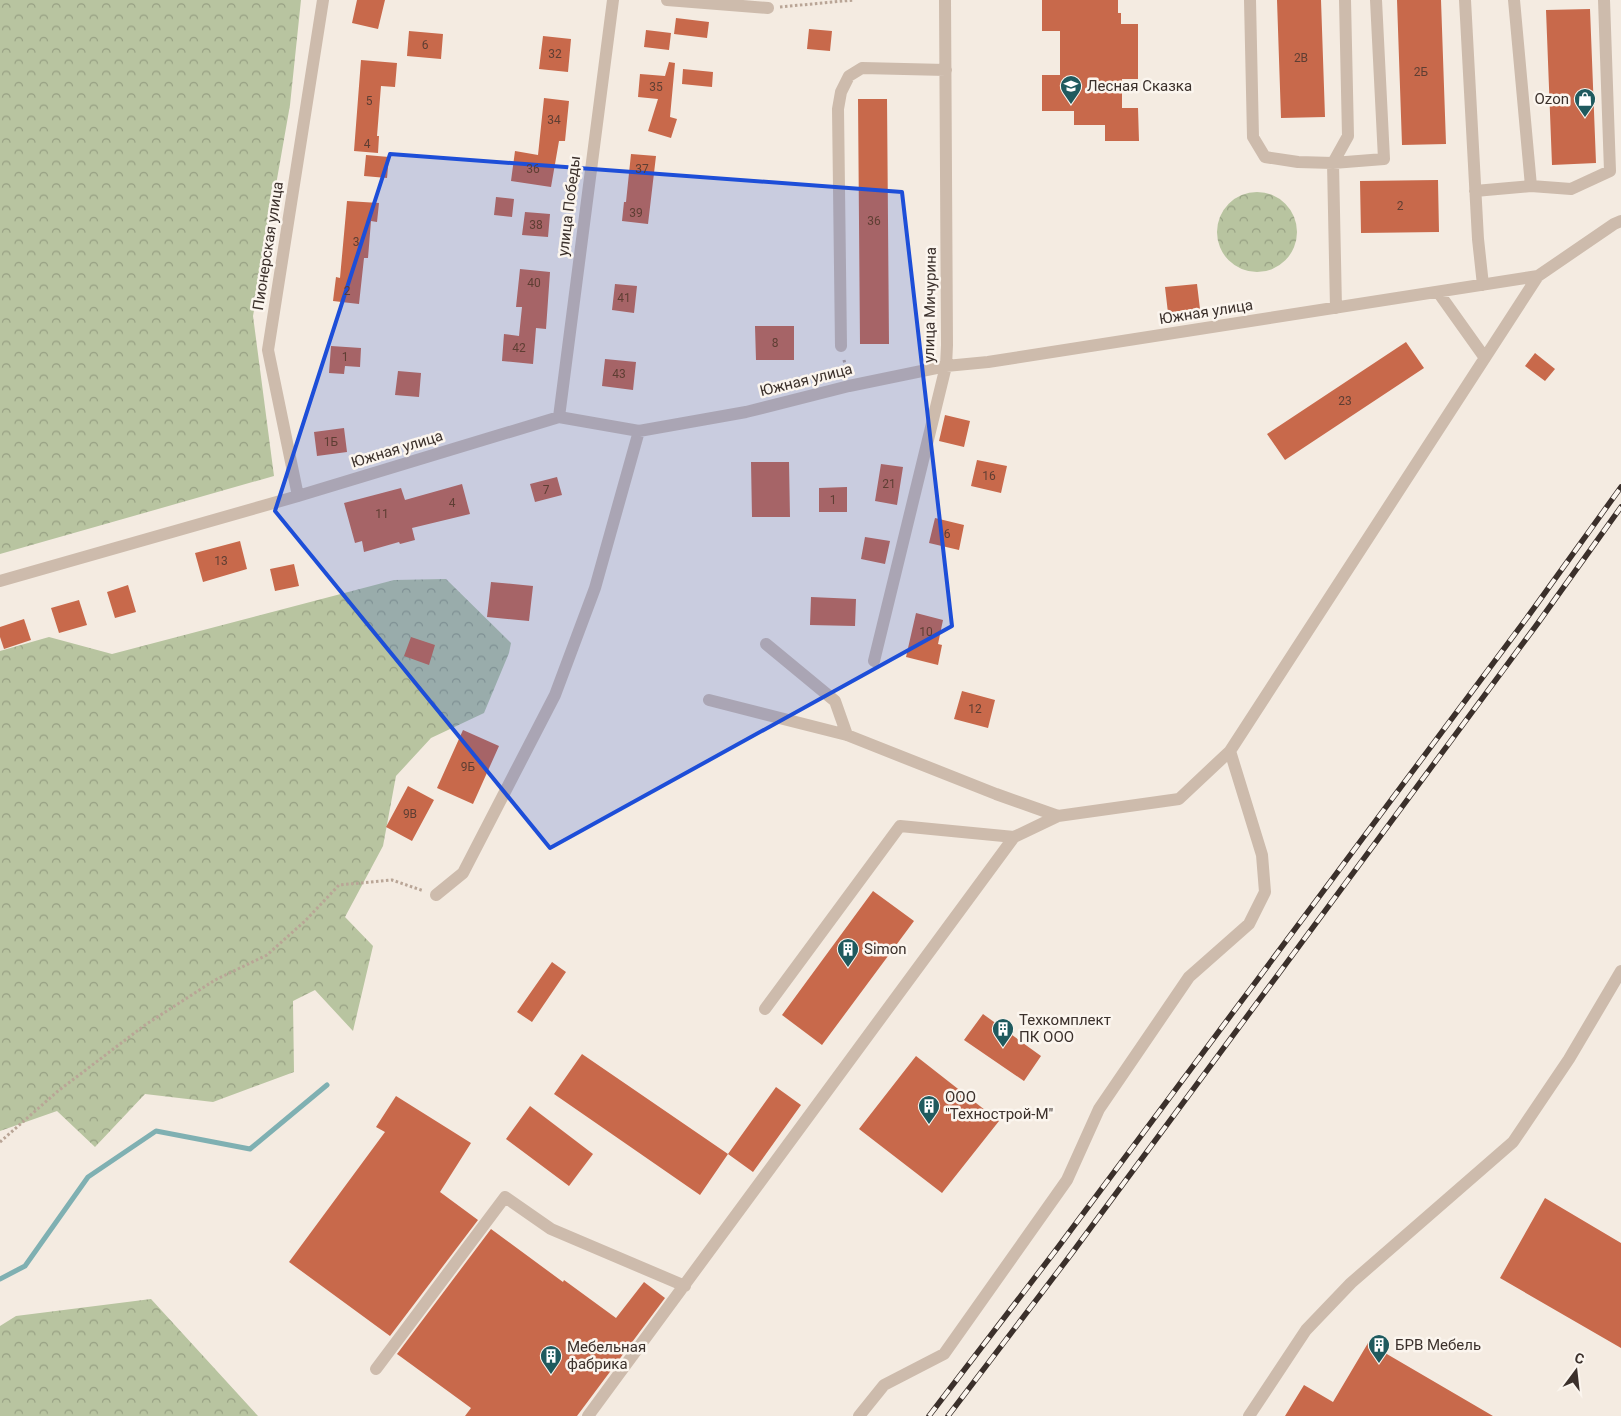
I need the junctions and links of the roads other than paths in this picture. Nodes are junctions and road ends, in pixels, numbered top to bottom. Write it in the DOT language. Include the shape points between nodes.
graph roads {
  1 [pos="323,0"];
  2 [pos="613,0"];
  3 [pos="667,0"];
  4 [pos="945,0"];
  5 [pos="1250,0"];
  6 [pos="1345,0"];
  7 [pos="1376,0"];
  8 [pos="1465,0"];
  9 [pos="1514,0"];
  10 [pos="1604,0"];
  11 [pos="768,8"];
  12 [pos="946,70"];
  13 [pos="1333,163"];
  14 [pos="1531,186"];
  15 [pos="1475,191"];
  16 [pos="1621,221"];
  17 [pos="1538,276"];
  18 [pos="1483,285"];
  19 [pos="1438,292"];
  20 [pos="1336,308"];
  21 [pos="841,346"];
  22 [pos="1485,358"];
  23 [pos="946,366"];
  24 [pos="559,417"];
  25 [pos="639,431"];
  26 [pos="298,496"];
  27 [pos="0,580"];
  28 [pos="766,644"];
  29 [pos="874,661"];
  30 [pos="709,700"];
  31 [pos="847,735"];
  32 [pos="1230,751"];
  33 [pos="1058,816"];
  34 [pos="1014,837"];
  35 [pos="436,895"];
  36 [pos="1621,971"];
  37 [pos="765,1008"];
  38 [pos="685,1286"];
  39 [pos="376,1368"];
  40 [pos="588,1416"];
  41 [pos="859,1416"];
  42 [pos="1249,1416"];
  1 -- 26 [label="street, Пионерская улица" via="268,350"];
  2 -- 24 [label="street, улица Победы"];
  3 -- 11 [label="street"];
  4 -- 12 [label="street, улица Мичурина"];
  5 -- 13 [label="street" via="1254,137 1265,157"];
  6 -- 13 [label="street" via="1348,136"];
  7 -- 13 [label="street" via="1384,159"];
  8 -- 15 [label="street"];
  9 -- 14 [label="street"];
  10 -- 14 [label="street" via="1610,171 1571,189"];
  12 -- 21 [label="street" via="862,68 849,76 841,92 838,109"];
  12 -- 23 [label="street, улица Мичурина"];
  13 -- 20 [label="street"];
  14 -- 15 [label="street"];
  15 -- 18 [label="street"];
  16 -- 17 [label="street, Южная улица"];
  17 -- 18 [label="street, Южная улица"];
  17 -- 22 [label="street"];
  18 -- 19 [label="street, Южная улица"];
  19 -- 20 [label="street, Южная улица"];
  19 -- 22 [label="street"];
  20 -- 23 [label="street, Южная улица"];
  22 -- 32 [label="street"];
  23 -- 25 [label="street, Южная улица" via="746,412"];
  23 -- 29 [label="street, улица Мичурина"];
  24 -- 25 [label="street, Южная улица"];
  24 -- 26 [label="street, Южная улица"];
  25 -- 35 [label="street" via="594,588 555,695 463,873"];
  26 -- 27 [label="street, Южная улица"];
  28 -- 31 [label="street" via="835,701"];
  30 -- 31 [label="street"];
  31 -- 33 [label="street"];
  32 -- 33 [label="street" via="1179,799"];
  32 -- 41 [label="street" via="1262,855 1265,892 1249,924 1189,977 1099,1109 1067,1180 944,1354 884,1385"];
  33 -- 34 [label="street"];
  34 -- 37 [label="street" via="900,826"];
  34 -- 38 [label="street"];
  36 -- 42 [label="street" via="1569,1059 1513,1142 1351,1283 1319,1316 1306,1330"];
  38 -- 39 [label="street" via="551,1229 505,1197"];
  38 -- 40 [label="street"];
}
